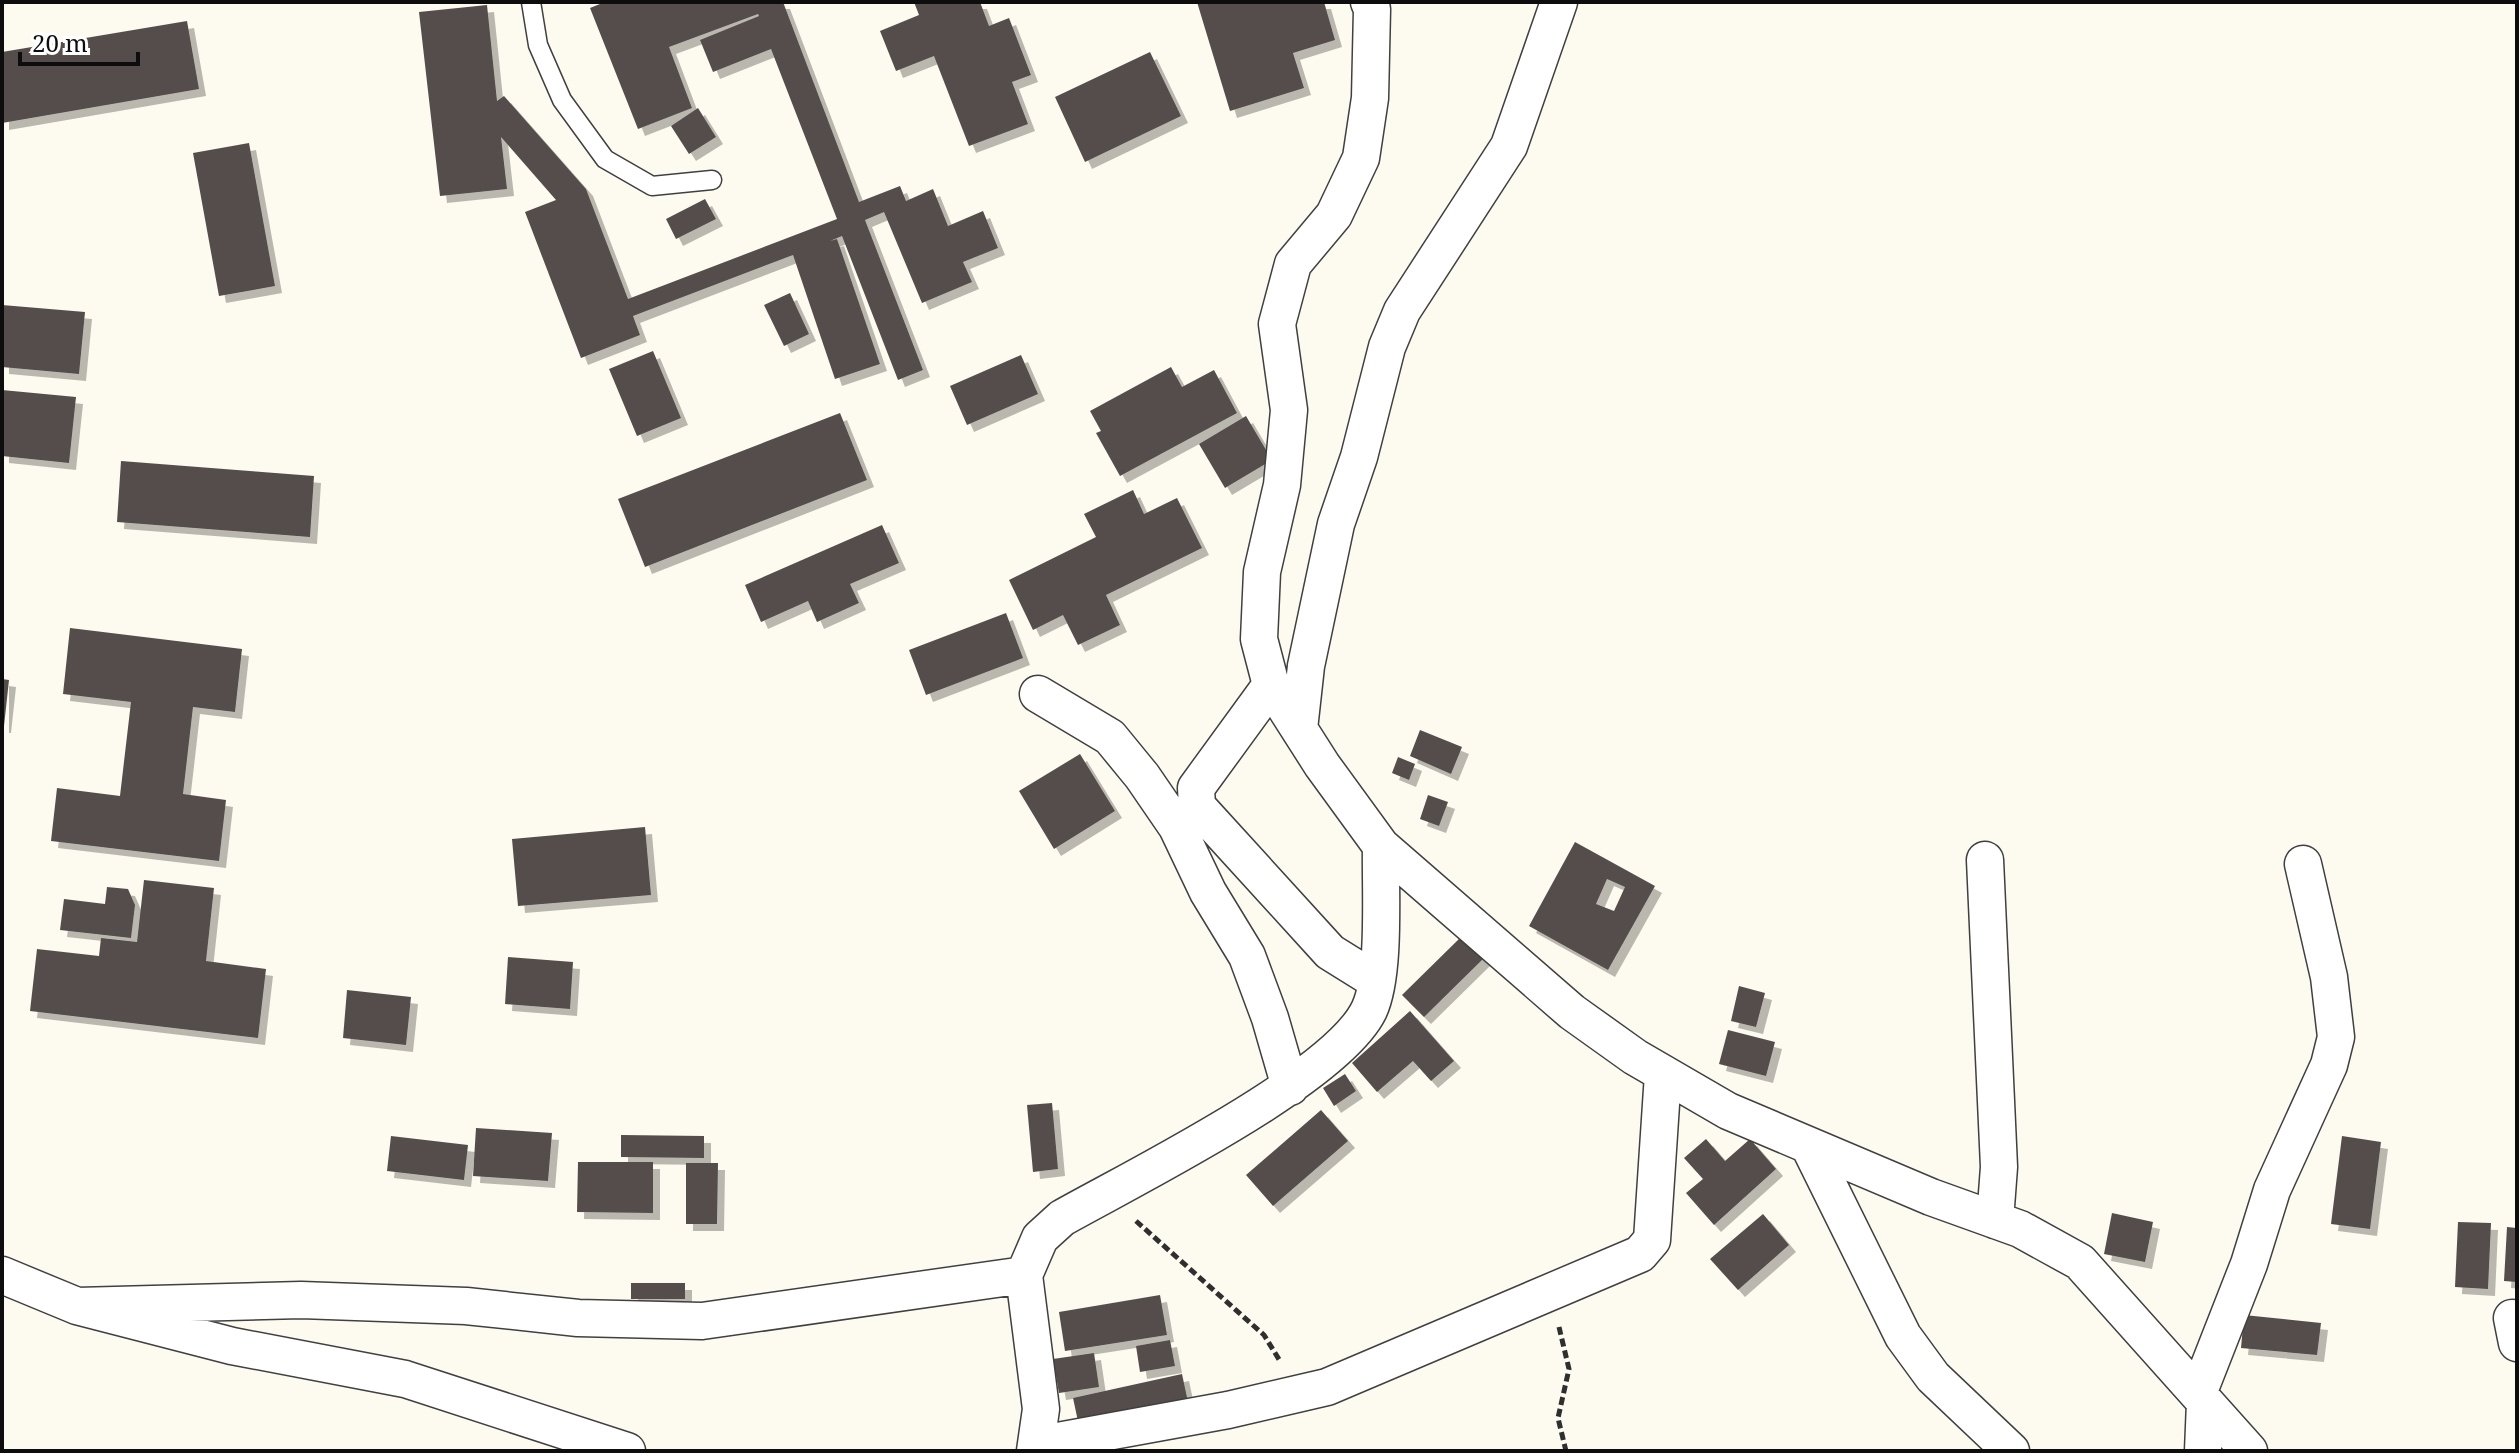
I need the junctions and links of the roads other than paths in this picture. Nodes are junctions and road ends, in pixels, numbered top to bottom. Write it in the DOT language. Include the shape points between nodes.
graph roads {
  1 [pos="531,2"];
  2 [pos="1369,2"];
  3 [pos="1559,2"];
  4 [pos="712,180"];
  5 [pos="1271,685"];
  6 [pos="1038,694"];
  7 [pos="1299,729"];
  8 [pos="1381,846"];
  9 [pos="1985,860"];
  10 [pos="2303,864"];
  11 [pos="1375,980"];
  12 [pos="1663,1074"];
  13 [pos="1290,1087"];
  14 [pos="1809,1146"];
  15 [pos="1995,1220"];
  16 [pos="2,1275"];
  17 [pos="1024,1275"];
  18 [pos="77,1306"];
  19 [pos="2202,1398"];
  20 [pos="1036,1448"];
  21 [pos="627,1451"];
  22 [pos="2011,1451"];
  23 [pos="2203,1451"];
  24 [pos="2249,1451"];
  1 -- 4 [label="lane" via="538,45 562,100 605,159 652,186"];
  2 -- 5 [label="street" via="1370,98 1361,158 1334,215 1293,264 1277,324 1289,410 1282,485 1262,572 1259,639"];
  3 -- 7 [label="street" via="1509,146 1402,311 1387,347 1332,539"];
  5 -- 7 [label="street"];
  5 -- 11 [label="street" via="1196,788 1197,806 1330,952"];
  6 -- 13 [label="street" via="1110,737 1177,827 1247,956"];
  7 -- 8 [label="street"];
  8 -- 11 [label="street"];
  8 -- 12 [label="street" via="1572,1012"];
  9 -- 15 [label="street" via="1999,1167"];
  10 -- 19 [label="street" via="2329,977 2336,1037 2329,1065 2272,1190"];
  11 -- 13 [label="street" via="1369,1010 1351,1033"];
  12 -- 14 [label="street" via="1728,1111"];
  12 -- 20 [label="street" via="1652,1240 1640,1254 1327,1387"];
  13 -- 17 [label="street" via="1062,1218 1040,1238"];
  14 -- 15 [label="street"];
  14 -- 22 [label="street" via="1903,1336 1933,1377"];
  15 -- 19 [label="street" via="2080,1262"];
  16 -- 18 [label="street"];
  17 -- 18 [label="street" via="702,1321 301,1300"];
  17 -- 20 [label="street" via="1041,1409"];
  18 -- 21 [label="street" via="232,1346 405,1379"];
  19 -- 23 [label="street"];
  19 -- 24 [label="street"];
}
